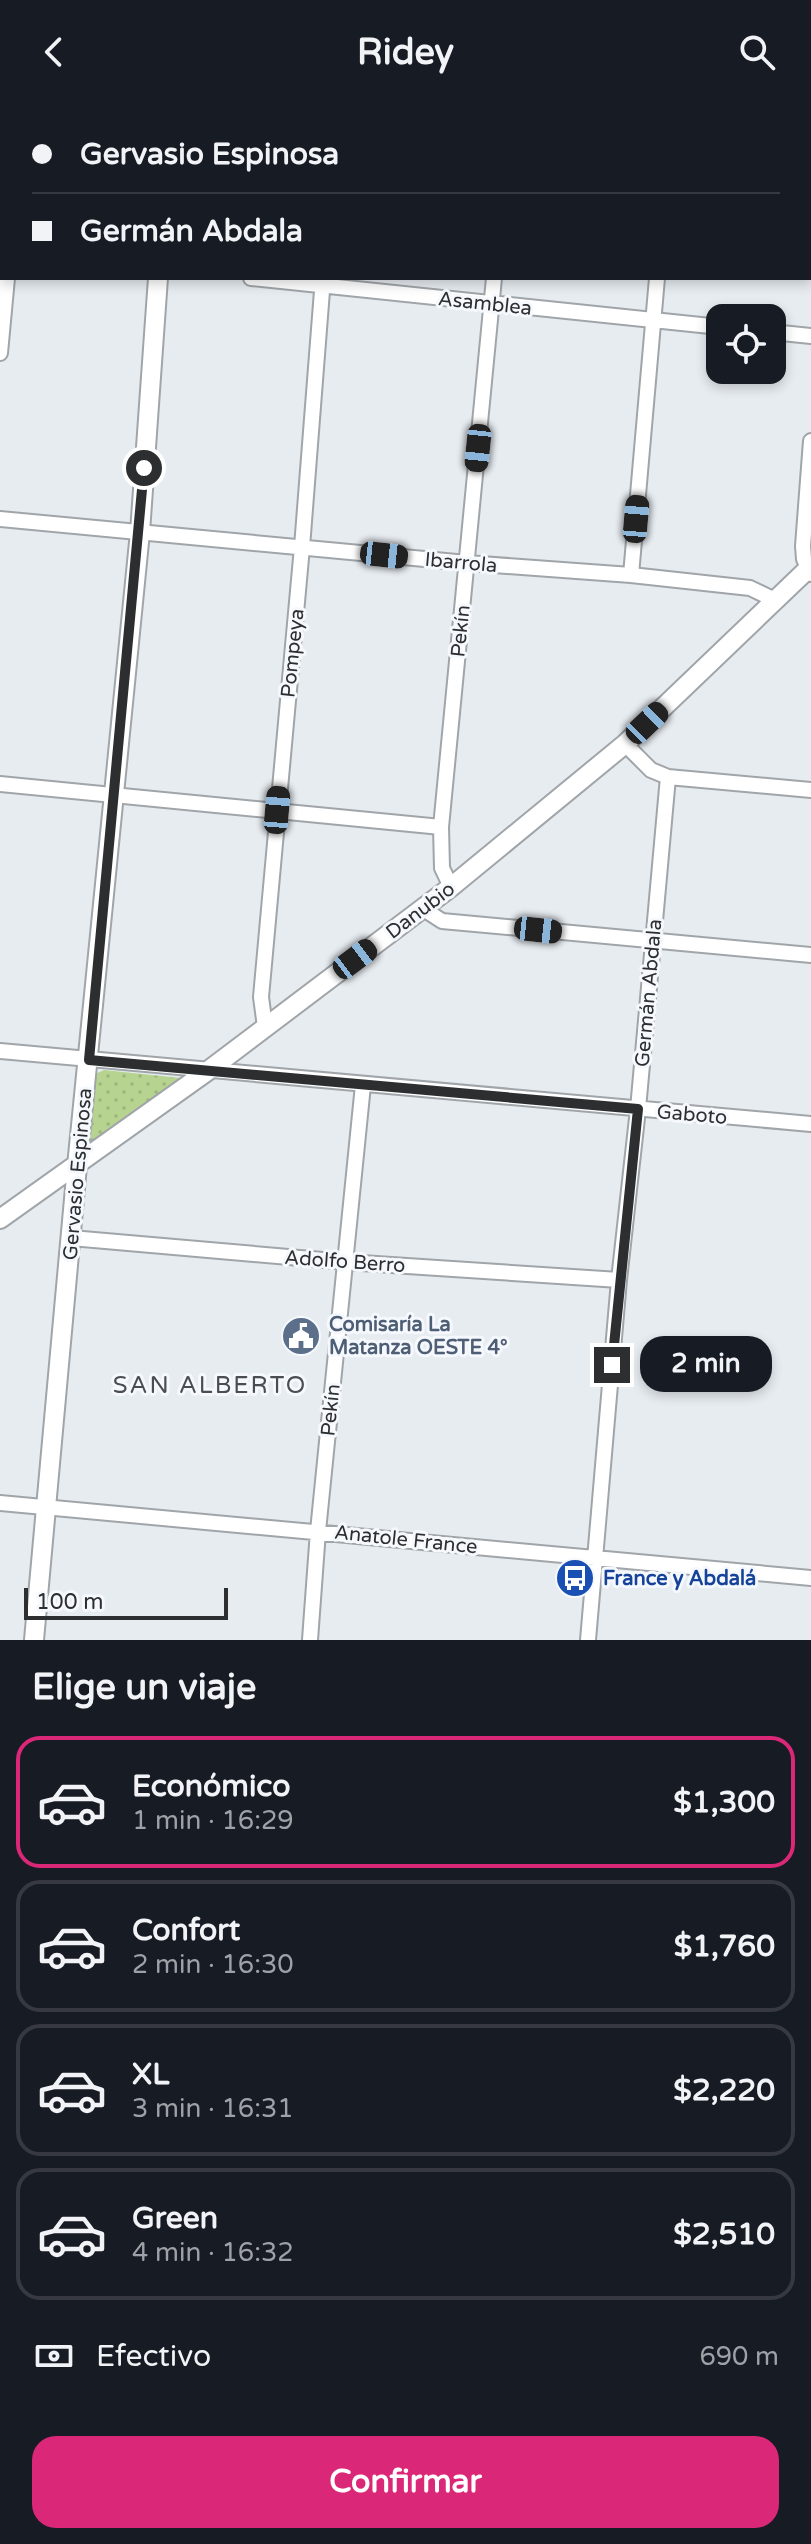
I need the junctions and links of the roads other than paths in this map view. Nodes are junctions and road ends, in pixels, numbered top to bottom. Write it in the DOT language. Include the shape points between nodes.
graph roads {
  1 [pos="7,280"];
  2 [pos="158,280"];
  3 [pos="286,280"];
  4 [pos="494,280"];
  5 [pos="657,280"];
  6 [pos="322,282"];
  7 [pos="491,304"];
  8 [pos="653,320"];
  9 [pos="706,326"];
  10 [pos="786,333"];
  11 [pos="811,336"];
  12 [pos="0,353"];
  13 [pos="811,441"];
  14 [pos="0,519"];
  15 [pos="140,532"];
  16 [pos="302,547"];
  17 [pos="467,563"];
  18 [pos="810,570"];
  19 [pos="631,575"];
  20 [pos="775,600"];
  21 [pos="625,744"];
  22 [pos="668,777"];
  23 [pos="0,784"];
  24 [pos="811,790"];
  25 [pos="112,796"];
  26 [pos="277,810"];
  27 [pos="441,827"];
  28 [pos="451,887"];
  29 [pos="422,908"];
  30 [pos="653,942"];
  31 [pos="811,955"];
  32 [pos="265,1027"];
  33 [pos="0,1051"];
  34 [pos="89,1060"];
  35 [pos="209,1070"];
  36 [pos="363,1085"];
  37 [pos="638,1109"];
  38 [pos="811,1124"];
  39 [pos="77,1166"];
  40 [pos="0,1219"];
  41 [pos="71,1238"];
  42 [pos="346,1262"];
  43 [pos="619,1280"];
  44 [pos="0,1503"];
  45 [pos="48,1508"];
  46 [pos="318,1531"];
  47 [pos="597,1558"];
  48 [pos="811,1578"];
  49 [pos="34,1640"];
  50 [pos="310,1640"];
  51 [pos="588,1640"];
  1 -- 12 [label="street"];
  2 -- 15 [label="street, Gervasio Espinosa"];
  3 -- 6 [label="street, Asamblea"];
  4 -- 7 [label="street, Pekín"];
  5 -- 8 [label="street"];
  6 -- 7 [label="street, Asamblea"];
  6 -- 16 [label="street, Pompeya"];
  7 -- 8 [label="street, Asamblea"];
  7 -- 17 [label="street, Pekín"];
  8 -- 9 [label="street, Asamblea"];
  8 -- 19 [label="street"];
  10 -- 11 [label="street"];
  13 -- 18 [label="street" via="803,546"];
  14 -- 15 [label="street, Ibarrola"];
  15 -- 16 [label="street, Ibarrola"];
  15 -- 25 [label="street, Gervasio Espinosa"];
  16 -- 17 [label="street, Ibarrola"];
  16 -- 26 [label="street, Pompeya"];
  17 -- 19 [label="street, Ibarrola"];
  17 -- 27 [label="street, Pekín"];
  18 -- 20 [label="street, Danubio"];
  19 -- 20 [label="street, Ibarrola" via="750,588"];
  20 -- 21 [label="street, Danubio"];
  21 -- 22 [label="street" via="641,763"];
  21 -- 28 [label="street, Danubio"];
  22 -- 24 [label="street"];
  22 -- 30 [label="street, Germán Abdala"];
  23 -- 25 [label="street"];
  25 -- 26 [label="street"];
  25 -- 34 [label="street, Gervasio Espinosa"];
  26 -- 27 [label="street"];
  26 -- 32 [label="street, Pompeya" via="261,997"];
  27 -- 28 [label="street, Pekín" via="442,868"];
  28 -- 29 [label="street, Danubio"];
  29 -- 30 [label="street" via="442,921"];
  29 -- 32 [label="street, Danubio"];
  30 -- 31 [label="street"];
  30 -- 37 [label="street, Germán Abdala"];
  32 -- 35 [label="street, Danubio"];
  33 -- 34 [label="street, Gaboto"];
  34 -- 35 [label="street, Gaboto"];
  34 -- 39 [label="street, Gervasio Espinosa"];
  35 -- 36 [label="street, Gaboto"];
  35 -- 39 [label="street, Danubio"];
  36 -- 37 [label="street, Gaboto"];
  36 -- 42 [label="street, Pekín"];
  37 -- 38 [label="street, Gaboto"];
  37 -- 43 [label="street, Germán Abdala"];
  39 -- 40 [label="street, Danubio"];
  39 -- 41 [label="street, Gervasio Espinosa"];
  41 -- 42 [label="street, Adolfo Berro"];
  41 -- 45 [label="street, Gervasio Espinosa"];
  42 -- 43 [label="street, Adolfo Berro"];
  42 -- 46 [label="street, Pekín"];
  43 -- 47 [label="street, Germán Abdala"];
  44 -- 45 [label="street, Anatole France"];
  45 -- 46 [label="street, Anatole France"];
  45 -- 49 [label="street, Gervasio Espinosa"];
  46 -- 47 [label="street, Anatole France"];
  46 -- 50 [label="street, Pekín"];
  47 -- 48 [label="street, Anatole France"];
  47 -- 51 [label="street, Germán Abdala"];
}
